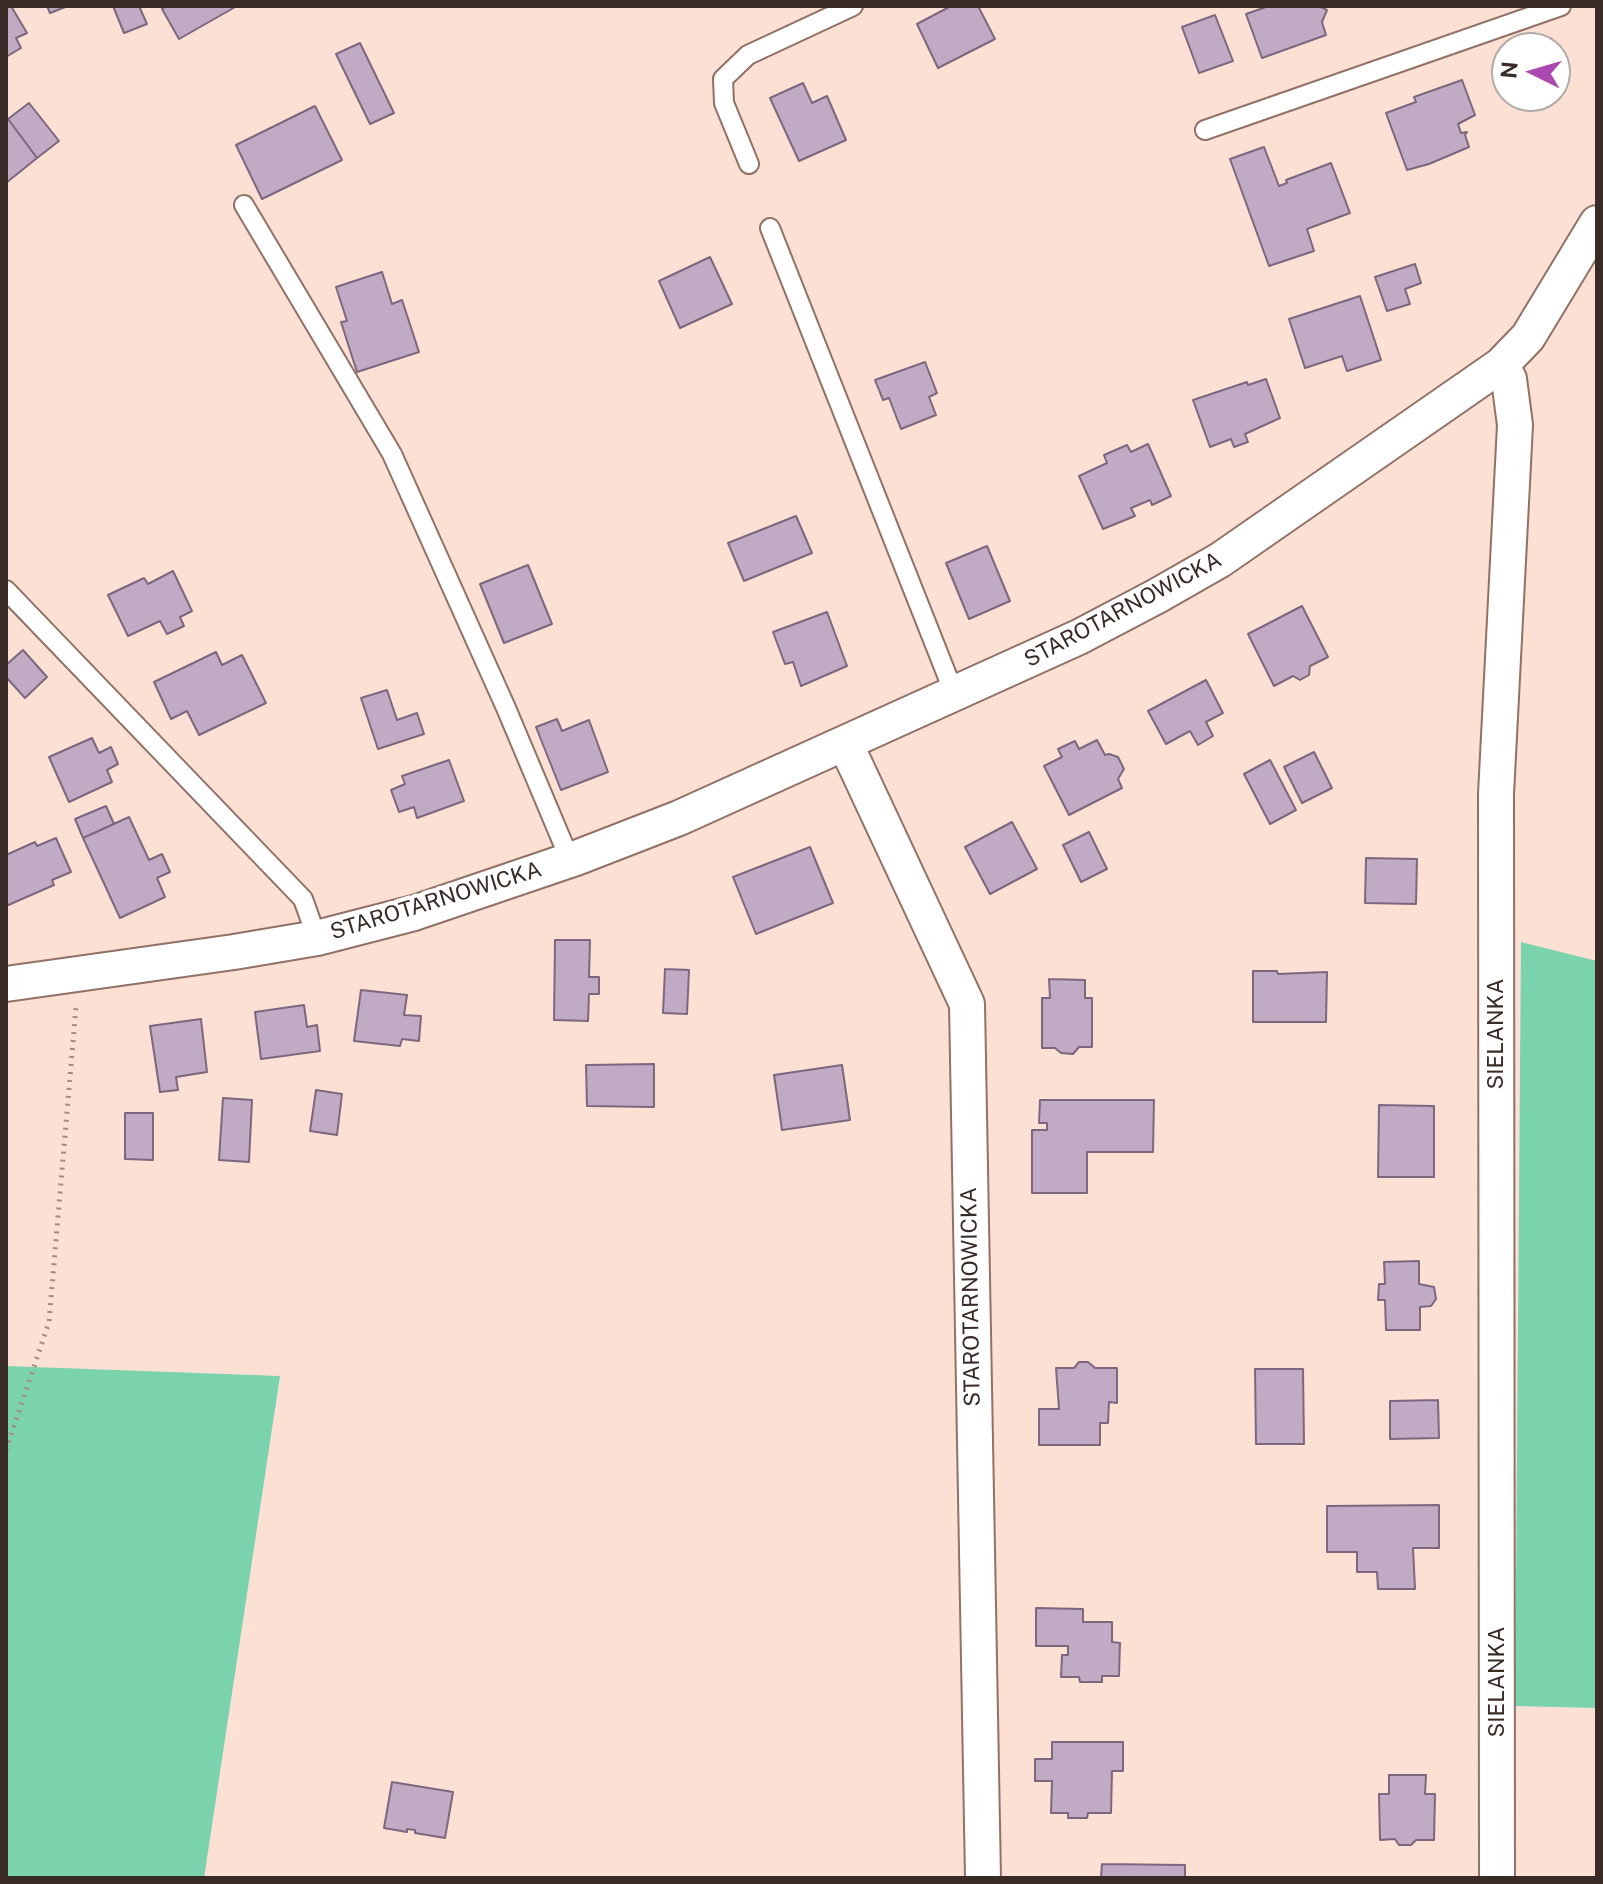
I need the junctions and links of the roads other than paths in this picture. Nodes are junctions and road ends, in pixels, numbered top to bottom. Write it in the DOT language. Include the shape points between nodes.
graph roads {
  1 [pos="853,6"];
  2 [pos="1561,6"];
  3 [pos="1205,130"];
  4 [pos="749,164"];
  5 [pos="244,205"];
  6 [pos="1597,223"];
  7 [pos="770,228"];
  8 [pos="1501,365"];
  9 [pos="6,590"];
  10 [pos="954,693"];
  11 [pos="845,743"];
  12 [pos="570,860"];
  13 [pos="317,938"];
  14 [pos="6,984"];
  15 [pos="983,1878"];
  16 [pos="1497,1878"];
  1 -- 4 [label="lane" via="748,55 723,79 724,103"];
  2 -- 3 [label="lane"];
  5 -- 12 [label="lane" via="392,454"];
  6 -- 8 [label="street" via="1528,337"];
  7 -- 10 [label="lane"];
  8 -- 10 [label="street, STAROTARNOWICKA" via="1220,560 1092,630"];
  8 -- 16 [label="street, SIELANKA" via="1509,379 1515,425 1496,794"];
  9 -- 13 [label="lane" via="303,899"];
  10 -- 11 [label="street, STAROTARNOWICKA"];
  11 -- 12 [label="street, STAROTARNOWICKA" via="679,818"];
  11 -- 15 [label="street, STAROTARNOWICKA" via="967,1004"];
  12 -- 13 [label="street, STAROTARNOWICKA" via="414,913"];
  13 -- 14 [label="street, STAROTARNOWICKA"];
}
